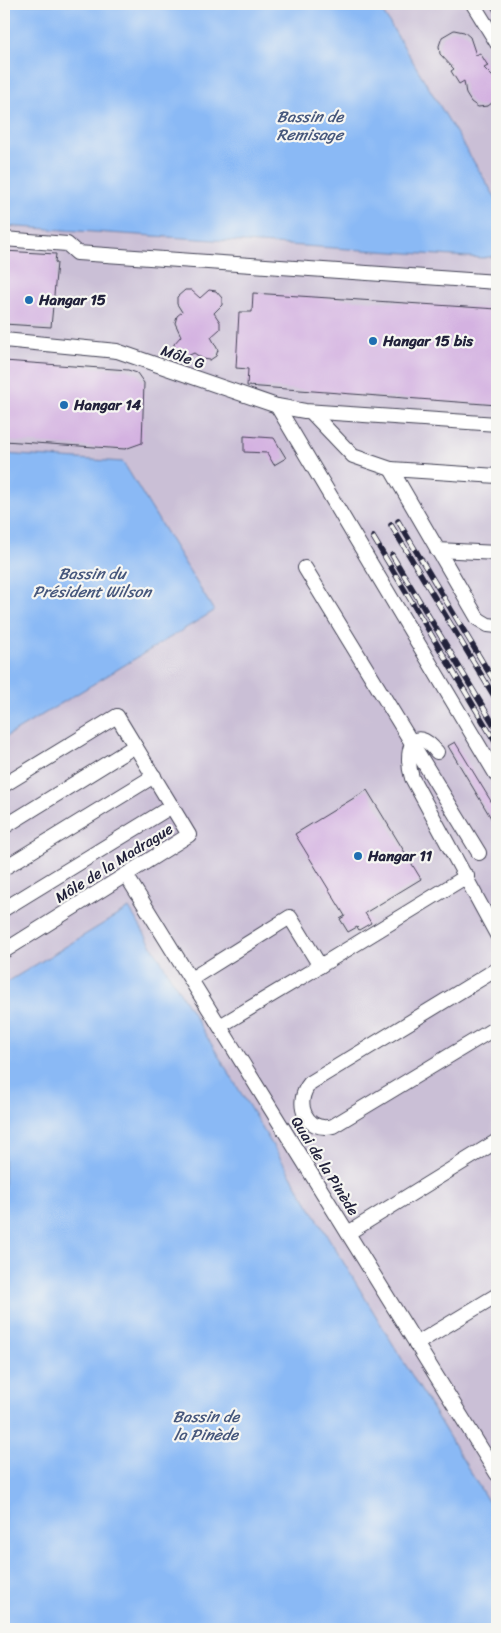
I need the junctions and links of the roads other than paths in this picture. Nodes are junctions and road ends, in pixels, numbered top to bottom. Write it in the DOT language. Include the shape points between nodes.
graph roads {
  1 [pos="474,4"];
  2 [pos="497,43"];
  3 [pos="4,240"];
  4 [pos="497,282"];
  5 [pos="4,340"];
  6 [pos="277,406"];
  7 [pos="311,412"];
  8 [pos="497,424"];
  9 [pos="391,469"];
  10 [pos="497,476"];
  11 [pos="437,550"];
  12 [pos="497,553"];
  13 [pos="305,568"];
  14 [pos="497,626"];
  15 [pos="412,743"];
  16 [pos="135,746"];
  17 [pos="436,752"];
  18 [pos="154,776"];
  19 [pos="497,776"];
  20 [pos="4,785"];
  21 [pos="172,806"];
  22 [pos="4,827"];
  23 [pos="479,853"];
  24 [pos="4,868"];
  25 [pos="126,874"];
  26 [pos="467,876"];
  27 [pos="4,909"];
  28 [pos="497,935"];
  29 [pos="4,950"];
  30 [pos="320,966"];
  31 [pos="497,969"];
  32 [pos="191,979"];
  33 [pos="220,1026"];
  34 [pos="497,1027"];
  35 [pos="497,1141"];
  36 [pos="348,1233"];
  37 [pos="497,1295"];
  38 [pos="416,1344"];
  39 [pos="497,1474"];
  1 -- 2 [label="lane"];
  3 -- 4 [label="lane" via="68,244 77,253"];
  5 -- 6 [label="lane, Môle G" via="117,351"];
  6 -- 7 [label="lane, Môle G"];
  6 -- 19 [label="lane"];
  7 -- 8 [label="lane, Môle G"];
  7 -- 9 [label="lane" via="353,456"];
  9 -- 10 [label="lane"];
  9 -- 11 [label="lane"];
  11 -- 12 [label="lane"];
  11 -- 14 [label="lane" via="478,619 488,626"];
  13 -- 15 [label="lane"];
  15 -- 17 [label="lane" via="426,742"];
  15 -- 23 [label="lane"];
  15 -- 26 [label="lane" via="408,758 412,778"];
  16 -- 18 [label="lane, Môle de la Madrague"];
  16 -- 20 [label="lane, Môle de la Madrague" via="117,716"];
  16 -- 22 [label="lane"];
  18 -- 21 [label="lane, Môle de la Madrague"];
  18 -- 24 [label="lane"];
  21 -- 25 [label="lane, Môle de la Madrague" via="189,835"];
  21 -- 27 [label="lane"];
  25 -- 29 [label="lane, Môle de la Madrague"];
  25 -- 32 [label="lane, Quai de la Pinède"];
  26 -- 28 [label="lane"];
  26 -- 30 [label="lane"];
  30 -- 32 [label="lane" via="290,918"];
  30 -- 33 [label="lane"];
  31 -- 34 [label="lane" via="310,1083 302,1095 304,1114 314,1124 333,1126"];
  32 -- 33 [label="lane, Quai de la Pinède"];
  33 -- 36 [label="lane, Quai de la Pinède"];
  35 -- 36 [label="lane"];
  36 -- 38 [label="lane, Quai de la Pinède"];
  37 -- 38 [label="lane"];
  38 -- 39 [label="lane, Quai de la Pinède"];
}
